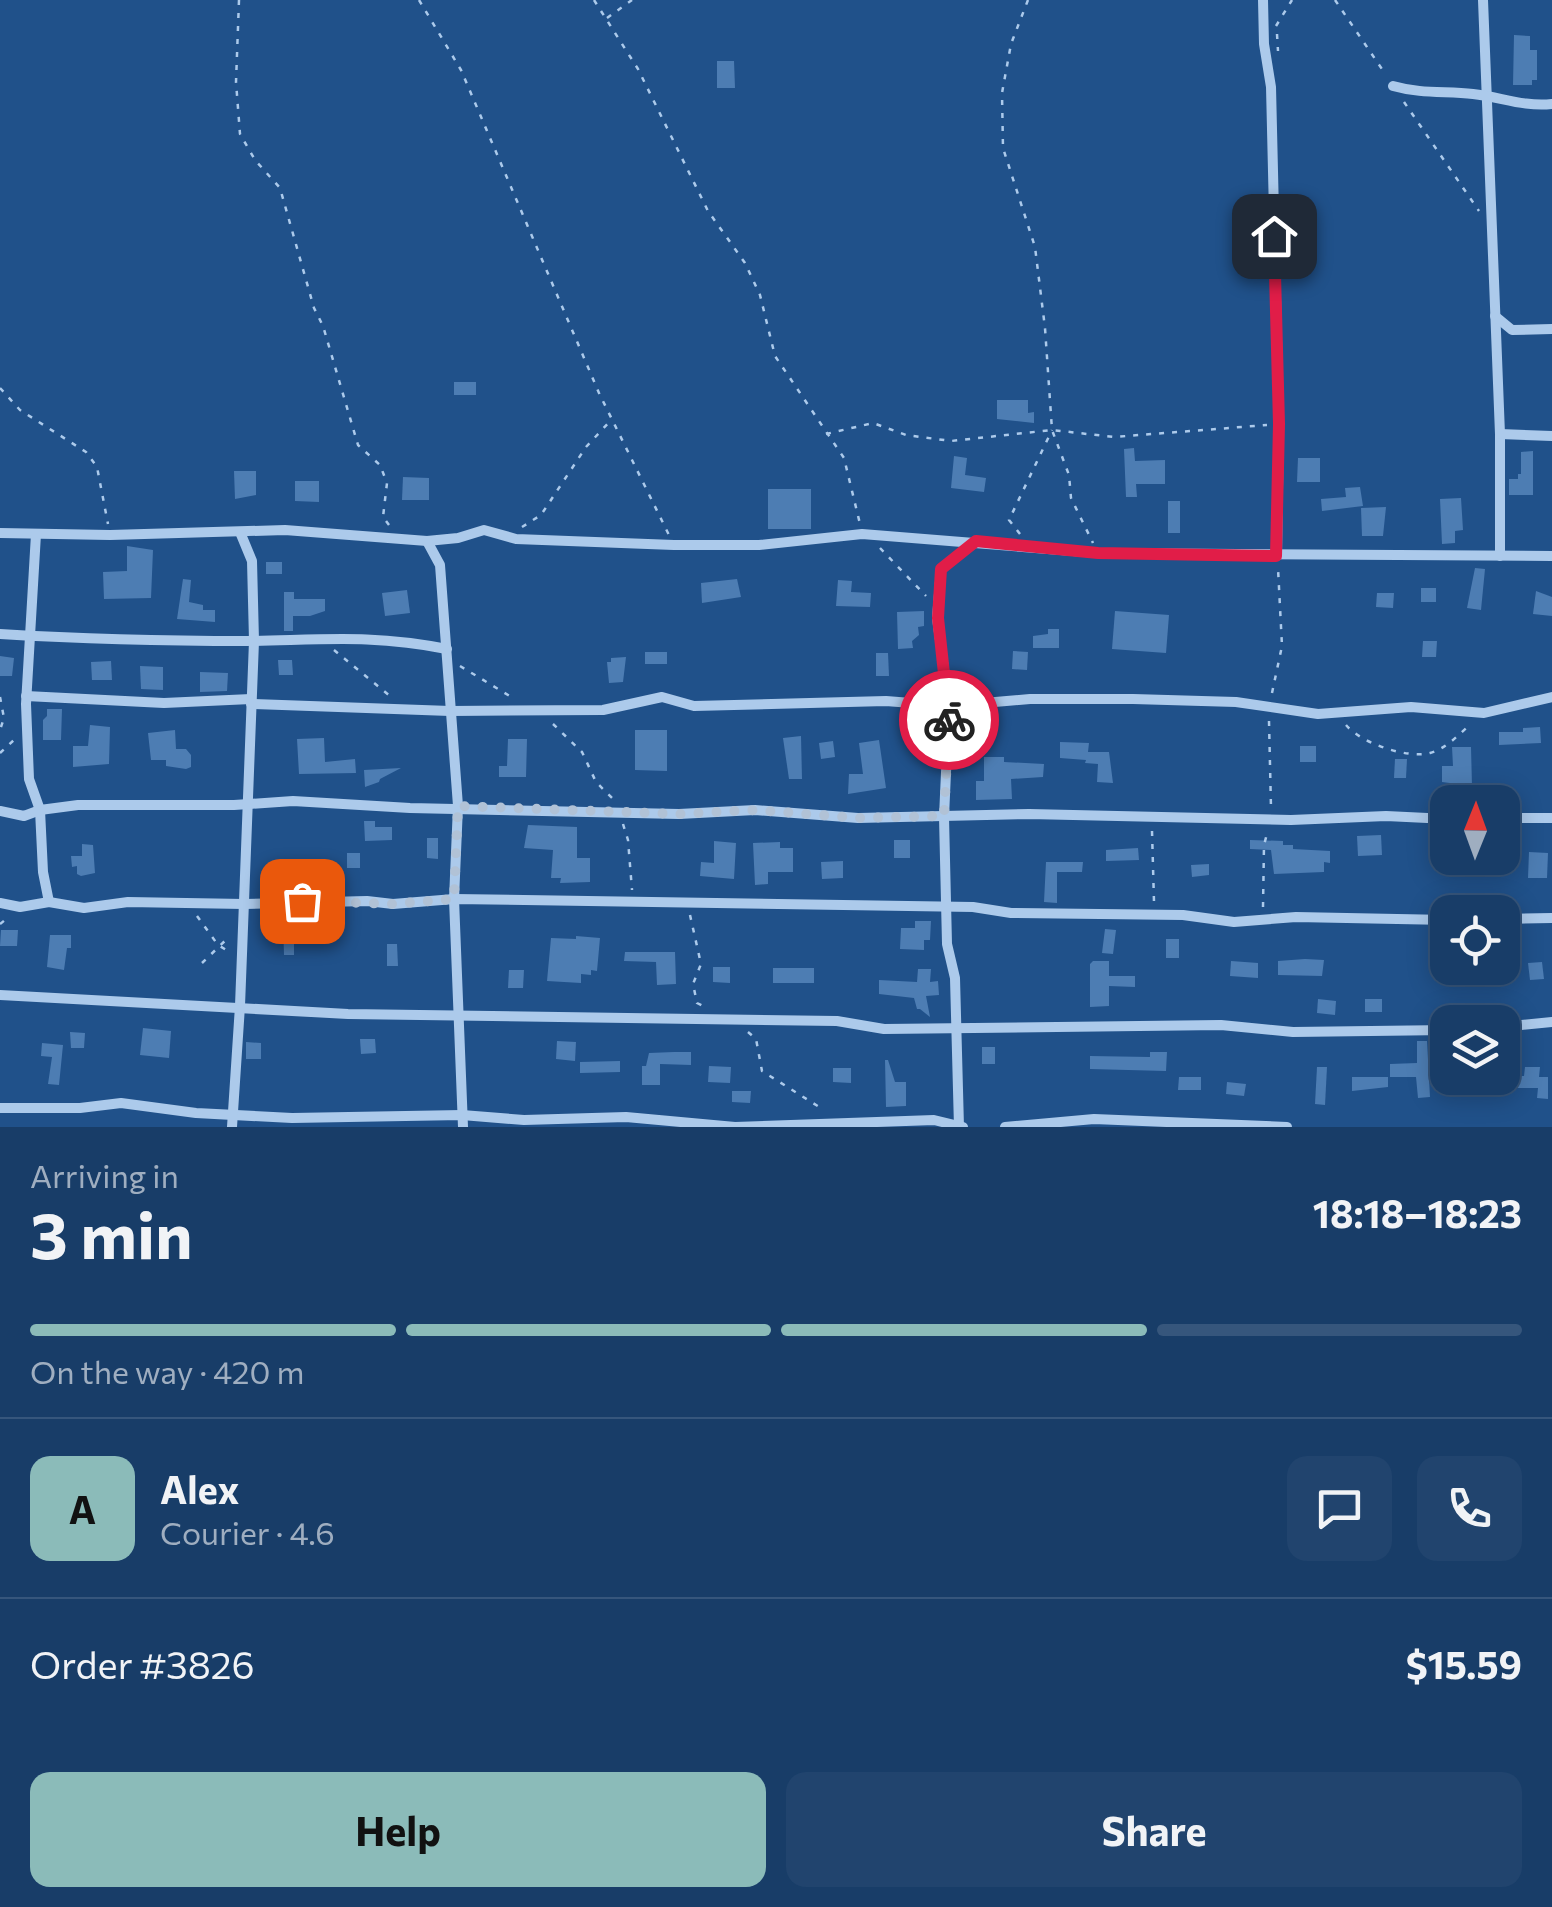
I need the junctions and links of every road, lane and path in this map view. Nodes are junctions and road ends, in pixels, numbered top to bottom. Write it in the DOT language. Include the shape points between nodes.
graph roads {
  1 [pos="239,0"];
  2 [pos="418,0"];
  3 [pos="594,0"];
  4 [pos="632,0"];
  5 [pos="1028,0"];
  6 [pos="1264,0"];
  7 [pos="1292,0"];
  8 [pos="1335,0"];
  9 [pos="1484,0"];
  10 [pos="606,19"];
  11 [pos="1264,44"];
  12 [pos="1393,86"];
  13 [pos="1487,96"];
  14 [pos="1552,104"];
  15 [pos="1491,228"];
  16 [pos="1496,316"];
  17 [pos="1552,329"];
  18 [pos="1512,330"];
  19 [pos="1497,343"];
  20 [pos="0,388"];
  21 [pos="612,419"];
  22 [pos="1279,424"];
  23 [pos="1052,430"];
  24 [pos="826,434"];
  25 [pos="1500,434"];
  26 [pos="1552,436"];
  27 [pos="240,532"];
  28 [pos="0,533"];
  29 [pos="36,534"];
  30 [pos="862,534"];
  31 [pos="110,535"];
  32 [pos="509,536"];
  33 [pos="397,539"];
  34 [pos="427,541"];
  35 [pos="976,541"];
  36 [pos="674,545"];
  37 [pos="1030,546"];
  38 [pos="1098,553"];
  39 [pos="1276,556"];
  40 [pos="1500,556"];
  41 [pos="1552,556"];
  42 [pos="938,618"];
  43 [pos="0,634"];
  44 [pos="30,636"];
  45 [pos="321,638"];
  46 [pos="254,640"];
  47 [pos="447,649"];
  48 [pos="26,696"];
  49 [pos="0,697"];
  50 [pos="1552,697"];
  51 [pos="251,702"];
  52 [pos="950,706"];
  53 [pos="1268,707"];
  54 [pos="406,709"];
  55 [pos="534,710"];
  56 [pos="450,711"];
  57 [pos="1336,712"];
  58 [pos="1484,714"];
  59 [pos="28,728"];
  60 [pos="0,730"];
  61 [pos="0,753"];
  62 [pos="247,804"];
  63 [pos="458,806"];
  64 [pos="40,810"];
  65 [pos="0,811"];
  66 [pos="619,813"];
  67 [pos="944,816"];
  68 [pos="1154,817"];
  69 [pos="1430,818"];
  70 [pos="1520,818"];
  71 [pos="1552,818"];
  72 [pos="1270,819"];
  73 [pos="454,899"];
  74 [pos="49,902"];
  75 [pos="0,903"];
  76 [pos="188,903"];
  77 [pos="244,904"];
  78 [pos="632,904"];
  79 [pos="947,907"];
  80 [pos="1154,914"];
  81 [pos="1520,918"];
  82 [pos="1552,918"];
  83 [pos="1263,919"];
  84 [pos="1430,920"];
  85 [pos="244,926"];
  86 [pos="218,945"];
  87 [pos="242,960"];
  88 [pos="202,963"];
  89 [pos="0,995"];
  90 [pos="240,1006"];
  91 [pos="458,1014"];
  92 [pos="1552,1022"];
  93 [pos="1520,1025"];
  94 [pos="956,1029"];
  95 [pos="1430,1030"];
  96 [pos="0,1108"];
  97 [pos="232,1112"];
  98 [pos="463,1121"];
  99 [pos="232,1127"];
  100 [pos="960,1127"];
  101 [pos="1005,1127"];
  102 [pos="1287,1127"];
  1 -- 33 [label="path" via="240,134 280,188 358,446 380,465 387,483 384,516"];
  2 -- 21 [label="path" via="462,70"];
  3 -- 10 [label="path"];
  4 -- 10 [label="path"];
  5 -- 23 [label="path" via="1008,60 1002,136 1035,248"];
  6 -- 11 [label="street"];
  7 -- 11 [label="path"];
  8 -- 12 [label="path"];
  9 -- 13 [label="street"];
  10 -- 24 [label="path" via="708,211 745,263 774,356"];
  11 -- 22 [label="street" via="1271,86"];
  12 -- 13 [label="street"];
  12 -- 15 [label="path"];
  13 -- 14 [label="street"];
  13 -- 15 [label="street"];
  15 -- 16 [label="street"];
  16 -- 18 [label="street"];
  16 -- 19 [label="street"];
  17 -- 18 [label="street"];
  18 -- 19 [label="street"];
  19 -- 25 [label="street"];
  20 -- 31 [label="path" via="98,467"];
  21 -- 32 [label="path" via="540,515"];
  21 -- 36 [label="path"];
  22 -- 23 [label="path" via="1114,437"];
  22 -- 39 [label="street"];
  23 -- 24 [label="path" via="951,442 873,423"];
  23 -- 37 [label="path" via="1010,520"];
  23 -- 38 [label="path" via="1071,498"];
  24 -- 30 [label="path" via="844,458"];
  25 -- 26 [label="street"];
  25 -- 40 [label="street"];
  27 -- 31 [label="street"];
  27 -- 33 [label="street"];
  27 -- 46 [label="street" via="252,561"];
  28 -- 29 [label="street"];
  29 -- 31 [label="street"];
  29 -- 44 [label="street"];
  30 -- 35 [label="street"];
  30 -- 36 [label="street" via="760,545"];
  30 -- 42 [label="path" via="932,601"];
  32 -- 34 [label="street" via="484,530"];
  32 -- 36 [label="street"];
  33 -- 34 [label="street"];
  34 -- 47 [label="street" via="440,565"];
  35 -- 37 [label="street"];
  35 -- 42 [label="street" via="941,569"];
  37 -- 38 [label="street"];
  38 -- 39 [label="street"];
  39 -- 40 [label="street"];
  39 -- 53 [label="path" via="1282,646"];
  40 -- 41 [label="street"];
  42 -- 52 [label="street"];
  43 -- 44 [label="street"];
  44 -- 46 [label="street"];
  44 -- 48 [label="street"];
  45 -- 46 [label="street"];
  45 -- 47 [label="street" via="398,639"];
  45 -- 54 [label="path"];
  46 -- 51 [label="street"];
  47 -- 55 [label="path" via="460,666"];
  47 -- 56 [label="street"];
  48 -- 51 [label="street"];
  48 -- 59 [label="street"];
  49 -- 60 [label="path"];
  50 -- 58 [label="street"];
  51 -- 54 [label="street"];
  51 -- 62 [label="street"];
  52 -- 53 [label="street" via="1030,698"];
  52 -- 55 [label="street" via="886,700 694,706 662,697 603,710"];
  52 -- 67 [label="street"];
  53 -- 57 [label="street"];
  53 -- 72 [label="path"];
  54 -- 56 [label="street"];
  55 -- 56 [label="street"];
  55 -- 66 [label="path" via="564,730"];
  56 -- 63 [label="street"];
  57 -- 58 [label="street" via="1411,707"];
  57 -- 58 [label="path" via="1354,734 1381,748 1429,754"];
  59 -- 61 [label="path"];
  59 -- 64 [label="street" via="29,779"];
  62 -- 63 [label="street"];
  62 -- 64 [label="street"];
  62 -- 77 [label="street"];
  63 -- 66 [label="street"];
  63 -- 73 [label="street"];
  64 -- 65 [label="street" via="24,816"];
  64 -- 74 [label="street"];
  66 -- 67 [label="street"];
  66 -- 78 [label="path" via="628,840"];
  67 -- 68 [label="street"];
  67 -- 79 [label="street"];
  68 -- 72 [label="street"];
  68 -- 80 [label="path"];
  69 -- 72 [label="street"];
  70 -- 71 [label="street"];
  72 -- 83 [label="path"];
  73 -- 77 [label="street"];
  73 -- 78 [label="street"];
  73 -- 91 [label="street"];
  74 -- 75 [label="street"];
  74 -- 76 [label="street" via="84,908"];
  76 -- 77 [label="street"];
  76 -- 86 [label="path"];
  77 -- 85 [label="street"];
  78 -- 79 [label="street"];
  79 -- 80 [label="street"];
  79 -- 94 [label="street"];
  80 -- 83 [label="street"];
  81 -- 82 [label="street"];
  83 -- 84 [label="street"];
  85 -- 86 [label="path"];
  85 -- 87 [label="street"];
  86 -- 87 [label="path"];
  86 -- 88 [label="path"];
  87 -- 90 [label="street"];
  89 -- 90 [label="street"];
  90 -- 91 [label="street"];
  90 -- 97 [label="street"];
  91 -- 94 [label="street"];
  91 -- 98 [label="street"];
  92 -- 93 [label="street"];
  94 -- 95 [label="street"];
  94 -- 100 [label="street"];
  96 -- 97 [label="street" via="121,1103"];
  97 -- 98 [label="street"];
  97 -- 99 [label="street"];
  98 -- 100 [label="street" via="626,1117 735,1127 934,1120"];
  101 -- 102 [label="street" via="1094,1119"];
}
